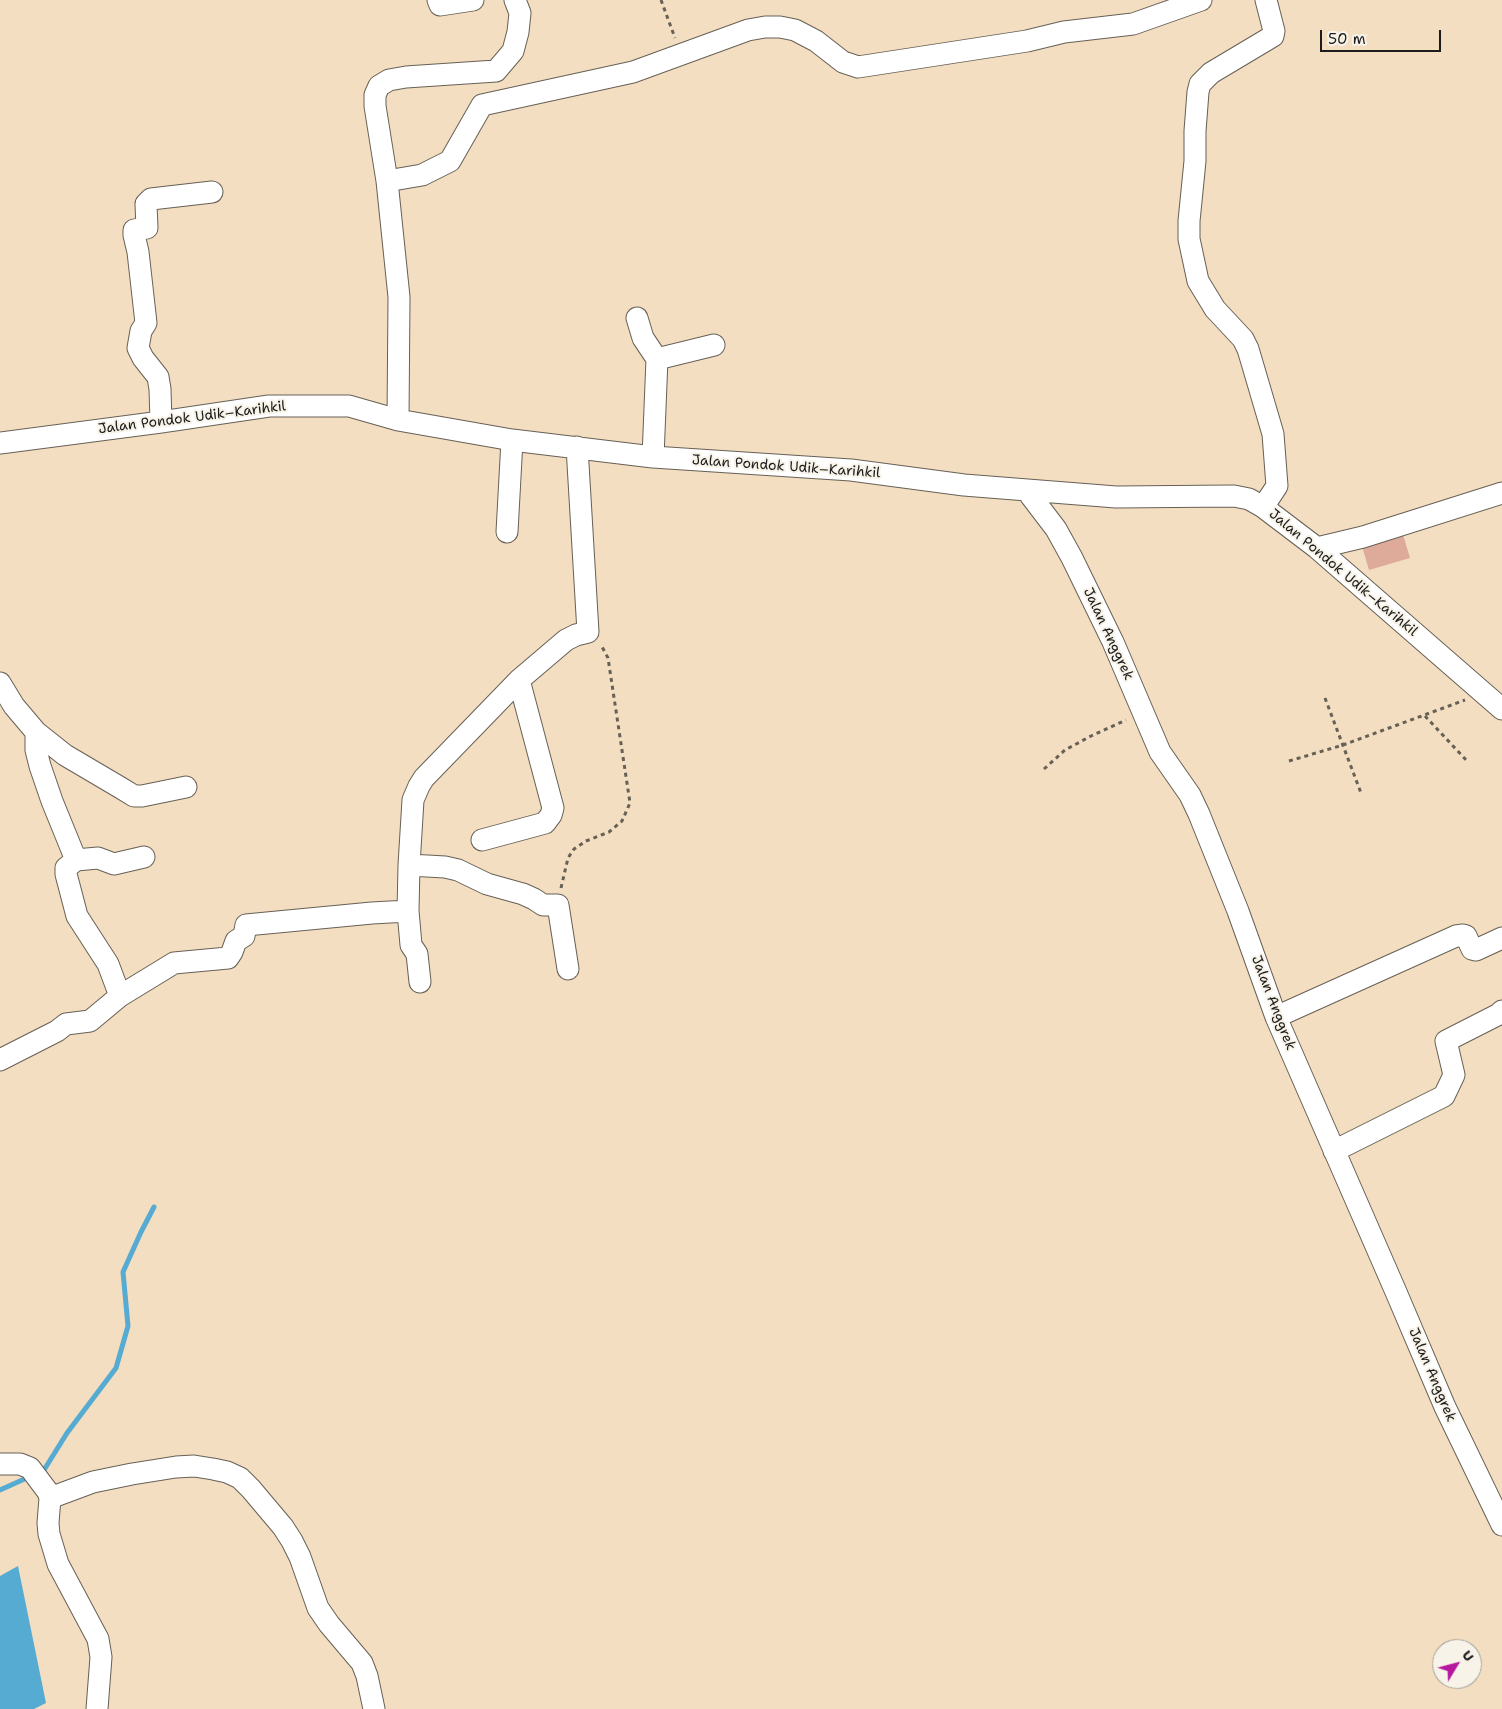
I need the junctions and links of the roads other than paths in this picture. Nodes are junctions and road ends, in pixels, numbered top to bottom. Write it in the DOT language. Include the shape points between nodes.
graph roads {
  1 [pos="438,0"];
  2 [pos="473,0"];
  3 [pos="515,0"];
  4 [pos="1201,0"];
  5 [pos="1266,0"];
  6 [pos="1175,4"];
  7 [pos="387,181"];
  8 [pos="212,192"];
  9 [pos="637,318"];
  10 [pos="714,345"];
  11 [pos="656,359"];
  12 [pos="398,420"];
  13 [pos="161,422"];
  14 [pos="512,440"];
  15 [pos="0,443"];
  16 [pos="578,447"];
  17 [pos="652,457"];
  18 [pos="1027,491"];
  19 [pos="1502,493"];
  20 [pos="1263,507"];
  21 [pos="507,532"];
  22 [pos="1317,548"];
  23 [pos="518,680"];
  24 [pos="0,683"];
  25 [pos="1502,709"];
  26 [pos="36,732"];
  27 [pos="186,787"];
  28 [pos="482,840"];
  29 [pos="144,857"];
  30 [pos="76,860"];
  31 [pos="409,864"];
  32 [pos="408,911"];
  33 [pos="1502,938"];
  34 [pos="568,969"];
  35 [pos="420,982"];
  36 [pos="120,996"];
  37 [pos="1502,1011"];
  38 [pos="1276,1017"];
  39 [pos="0,1060"];
  40 [pos="1334,1151"];
  41 [pos="0,1464"];
  42 [pos="49,1495"];
  43 [pos="1502,1525"];
  44 [pos="97,1709"];
  45 [pos="374,1709"];
  1 -- 2 [label="street" via="440,5"];
  3 -- 7 [label="street" via="520,13 513,51 496,71 406,77 389,80 380,86 375,95 375,106"];
  4 -- 6 [label="street"];
  5 -- 20 [label="street" via="1273,36 1212,73 1200,84 1189,221 1189,239 1198,282 1215,308 1243,339 1271,427 1277,486"];
  6 -- 7 [label="street" via="1133,24 1064,32 1027,41 858,67 844,62 816,40 795,30 780,27 748,30 633,72 482,105 450,162 422,175"];
  7 -- 12 [label="street" via="399,297"];
  8 -- 13 [label="street" via="151,199 146,204 147,228 134,230 146,323 138,348 158,377"];
  9 -- 11 [label="street" via="642,338"];
  10 -- 11 [label="street"];
  11 -- 17 [label="street"];
  12 -- 13 [label="street, Jalan Pondok Udik–Karihkil" via="349,406 269,406"];
  12 -- 14 [label="street, Jalan Pondok Udik–Karihkil"];
  13 -- 15 [label="street, Jalan Pondok Udik–Karihkil"];
  14 -- 16 [label="street, Jalan Pondok Udik–Karihkil"];
  14 -- 21 [label="street"];
  16 -- 17 [label="street, Jalan Pondok Udik–Karihkil"];
  16 -- 23 [label="street" via="588,632 566,640"];
  17 -- 18 [label="street, Jalan Pondok Udik–Karihkil" via="851,470"];
  18 -- 20 [label="street, Jalan Pondok Udik–Karihkil" via="1116,497 1234,496"];
  18 -- 38 [label="street, Jalan Anggrek" via="1056,529 1072,558 1113,642 1160,752 1199,814"];
  19 -- 22 [label="street" via="1363,537"];
  20 -- 22 [label="street, Jalan Pondok Udik–Karihkil"];
  22 -- 25 [label="street, Jalan Pondok Udik–Karihkil"];
  23 -- 28 [label="street" via="553,808 545,823"];
  23 -- 31 [label="street" via="418,786 413,800"];
  24 -- 26 [label="street"];
  26 -- 27 [label="street" via="65,755 134,796"];
  26 -- 30 [label="street" via="40,766"];
  29 -- 30 [label="street" via="114,864 98,858"];
  30 -- 36 [label="street" via="66,868 66,874 77,916 108,964"];
  31 -- 32 [label="street"];
  31 -- 34 [label="street" via="458,870 487,884 523,894 543,905 558,905"];
  32 -- 35 [label="street" via="411,945 417,954"];
  32 -- 36 [label="street" via="246,925 244,936 236,941 228,958 174,963"];
  33 -- 38 [label="street" via="1476,950 1472,949 1466,936 1456,936"];
  36 -- 39 [label="street" via="90,1021 66,1024"];
  37 -- 40 [label="street" via="1446,1040 1454,1075 1444,1096"];
  38 -- 40 [label="street, Jalan Anggrek"];
  40 -- 43 [label="street, Jalan Anggrek" via="1445,1408"];
  41 -- 42 [label="street" via="20,1464 30,1468"];
  42 -- 44 [label="street" via="49,1534 58,1564 98,1639 101,1657"];
  42 -- 45 [label="street" via="132,1474 194,1466 213,1468 240,1478 292,1541 318,1608 362,1663"];
}
